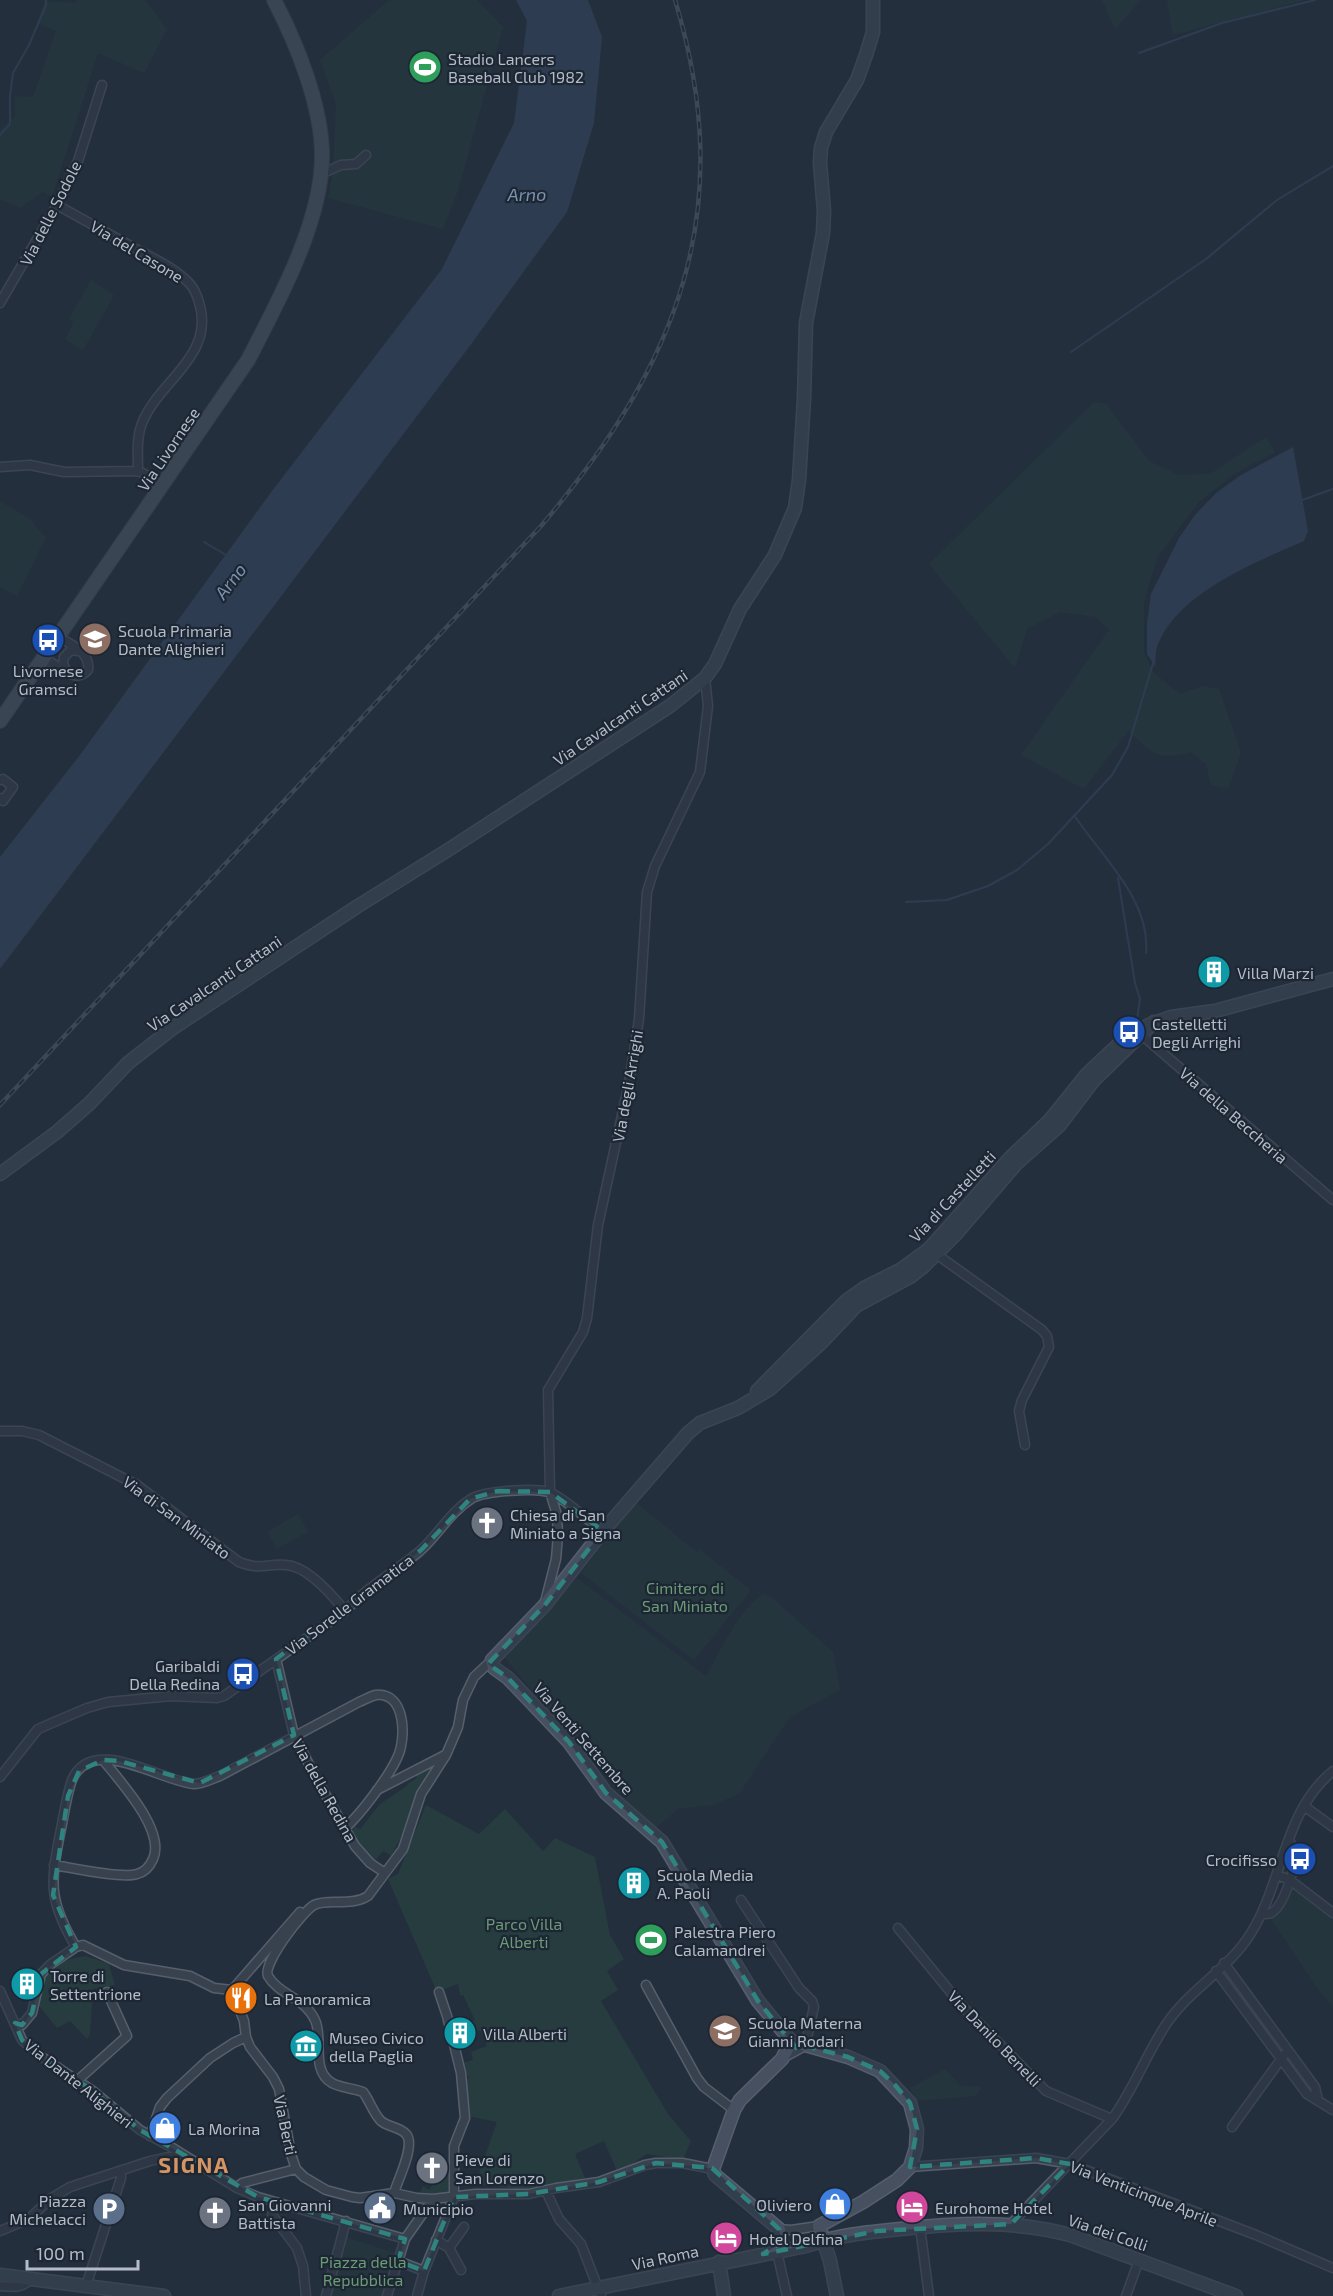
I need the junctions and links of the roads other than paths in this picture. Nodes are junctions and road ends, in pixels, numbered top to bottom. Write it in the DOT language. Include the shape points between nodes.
graph roads {
  1 [pos="274,0"];
  2 [pos="873,0"];
  3 [pos="102,85"];
  4 [pos="322,153"];
  5 [pos="366,155"];
  6 [pos="340,165"];
  7 [pos="321,174"];
  8 [pos="57,205"];
  9 [pos="0,303"];
  10 [pos="0,467"];
  11 [pos="138,471"];
  12 [pos="165,484"];
  13 [pos="58,637"];
  14 [pos="82,652"];
  15 [pos="44,658"];
  16 [pos="70,674"];
  17 [pos="705,678"];
  18 [pos="0,721"];
  19 [pos="0,780"];
  20 [pos="0,798"];
  21 [pos="1333,979"];
  22 [pos="1138,1032"];
  23 [pos="0,1174"];
  24 [pos="1333,1200"];
  25 [pos="933,1252"];
  26 [pos="0,1431"];
  27 [pos="1025,1445"];
  28 [pos="550,1492"];
  29 [pos="603,1531"];
  30 [pos="544,1606"];
  31 [pos="345,1611"];
  32 [pos="495,1657"];
  33 [pos="276,1659"];
  34 [pos="294,1735"];
  35 [pos="446,1755"];
  36 [pos="103,1760"];
  37 [pos="1333,1771"];
  38 [pos="0,1777"];
  39 [pos="376,1790"];
  40 [pos="1304,1806"];
  41 [pos="1333,1827"];
  42 [pos="345,1828"];
  43 [pos="1289,1840"];
  44 [pos="54,1865"];
  45 [pos="385,1873"];
  46 [pos="1277,1875"];
  47 [pos="1290,1880"];
  48 [pos="741,1900"];
  49 [pos="309,1911"];
  50 [pos="1333,1913"];
  51 [pos="1262,1914"];
  52 [pos="898,1928"];
  53 [pos="76,1947"];
  54 [pos="1224,1963"];
  55 [pos="1216,1971"];
  56 [pos="646,1985"];
  57 [pos="232,1990"];
  58 [pos="107,1992"];
  59 [pos="439,1992"];
  60 [pos="1,1995"];
  61 [pos="15,2023"];
  62 [pos="246,2037"];
  63 [pos="790,2041"];
  64 [pos="805,2046"];
  65 [pos="1289,2052"];
  66 [pos="1280,2058"];
  67 [pos="782,2059"];
  68 [pos="78,2080"];
  69 [pos="1318,2100"];
  70 [pos="734,2110"];
  71 [pos="1333,2110"];
  72 [pos="1112,2119"];
  73 [pos="1232,2127"];
  74 [pos="150,2136"];
  75 [pos="182,2154"];
  76 [pos="1070,2164"];
  77 [pos="910,2167"];
  78 [pos="296,2169"];
  79 [pos="714,2169"];
  80 [pos="121,2171"];
  81 [pos="237,2188"];
  82 [pos="546,2191"];
  83 [pos="393,2193"];
  84 [pos="454,2197"];
  85 [pos="433,2199"];
  86 [pos="272,2215"];
  87 [pos="346,2221"];
  88 [pos="1011,2224"];
  89 [pos="819,2226"];
  90 [pos="464,2227"];
  91 [pos="920,2227"];
  92 [pos="778,2229"];
  93 [pos="0,2231"];
  94 [pos="844,2236"];
  95 [pos="405,2239"];
  96 [pos="436,2240"];
  97 [pos="822,2240"];
  98 [pos="449,2248"];
  99 [pos="777,2252"];
  100 [pos="763,2254"];
  101 [pos="830,2260"];
  102 [pos="1139,2260"];
  103 [pos="398,2261"];
  104 [pos="719,2262"];
  105 [pos="1333,2268"];
  106 [pos="461,2270"];
  107 [pos="424,2271"];
  108 [pos="0,2275"];
  109 [pos="31,2279"];
  110 [pos="0,2286"];
  111 [pos="87,2286"];
  112 [pos="599,2292"];
  113 [pos="118,2293"];
  114 [pos="164,2296"];
  115 [pos="306,2296"];
  116 [pos="326,2296"];
  117 [pos="387,2296"];
  118 [pos="417,2296"];
  119 [pos="560,2296"];
  120 [pos="724,2296"];
  121 [pos="787,2296"];
  122 [pos="837,2296"];
  123 [pos="929,2296"];
  124 [pos="1125,2296"];
  125 [pos="1236,2296"];
  1 -- 4 [label="main road, Via Livornese" via="310,90"];
  2 -- 17 [label="main road, Via Cavalcanti Cattani" via="873,32 866,55 857,80 826,132 822,148 823,233 806,323 795,508 782,542 740,609"];
  3 -- 8 [label="street, Via delle Sodole" via="78,161"];
  4 -- 6 [label="street"];
  4 -- 7 [label="main road, Via Livornese"];
  5 -- 6 [label="street" via="356,164"];
  6 -- 7 [label="street"];
  7 -- 12 [label="main road, Via Livornese" via="309,225 273,312 248,360"];
  8 -- 9 [label="street, Via delle Sodole"];
  8 -- 11 [label="street, Via del Casone" via="171,268 190,283 198,298 201,335 195,351 142,422"];
  10 -- 11 [label="street" via="30,465 64,472"];
  11 -- 12 [label="street"];
  12 -- 13 [label="main road, Via Livornese"];
  13 -- 14 [label="street"];
  13 -- 15 [label="main road, Via Livornese"];
  14 -- 16 [label="street" via="71,650 64,657 63,664"];
  14 -- 16 [label="street" via="88,658 88,670 81,676"];
  15 -- 16 [label="street"];
  15 -- 18 [label="main road, Via Livornese"];
  17 -- 23 [label="main road, Via Cavalcanti Cattani" via="596,754 173,1028 128,1063 89,1104"];
  17 -- 28 [label="street, Via degli Arrighi" via="708,706 700,772 655,866 647,892 639,1019 598,1226 587,1318 583,1332 548,1390"];
  19 -- 20 [label="street" via="13,787 3,801"];
  21 -- 22 [label="main road, Via di Castelletti" via="1215,1011 1171,1017"];
  22 -- 24 [label="street, Via della Beccheria"];
  22 -- 25 [label="main road, Via di Castelletti" via="1087,1074 1050,1120 1010,1158"];
  25 -- 27 [label="street" via="1047,1336 1049,1347 1019,1411"];
  25 -- 29 [label="main road, Via di Castelletti" via="910,1277 856,1306 770,1389 738,1408 700,1423 688,1433"];
  26 -- 31 [label="street, Via di San Miniato" via="39,1435 137,1485 239,1562 255,1568 287,1565 298,1569 331,1594"];
  28 -- 29 [label="street"];
  28 -- 30 [label="street, Via degli Arrighi" via="558,1535"];
  28 -- 31 [label="street, Via Sorelle Gramatica" via="484,1492 470,1499 421,1550"];
  29 -- 30 [label="main road, Via di Castelletti"];
  30 -- 32 [label="main road, Via di Castelletti"];
  31 -- 33 [label="street, Via Sorelle Gramatica"];
  32 -- 35 [label="street" via="474,1677"];
  32 -- 63 [label="main road, Via Venti Settembre" via="508,1678 568,1742 606,1793 663,1842 758,2001"];
  33 -- 34 [label="street, Via della Redina"];
  33 -- 38 [label="street, Via Sorelle Gramatica" via="217,1698 171,1696 87,1708 39,1729"];
  34 -- 36 [label="street" via="200,1783"];
  34 -- 39 [label="street" via="376,1695 387,1697 402,1717 402,1743"];
  34 -- 42 [label="street, Via della Redina"];
  35 -- 39 [label="street"];
  35 -- 45 [label="street" via="421,1794 403,1849"];
  36 -- 44 [label="street" via="88,1764 73,1779"];
  36 -- 44 [label="street" via="155,1834 157,1852 150,1866 138,1874"];
  37 -- 40 [label="street"];
  39 -- 42 [label="street"];
  40 -- 41 [label="street"];
  40 -- 43 [label="street"];
  42 -- 45 [label="street, Via della Redina" via="370,1863"];
  43 -- 46 [label="street"];
  43 -- 47 [label="street" via="1297,1856"];
  44 -- 53 [label="street" via="53,1895 60,1921"];
  45 -- 49 [label="street" via="361,1901 315,1905"];
  46 -- 47 [label="street"];
  46 -- 51 [label="street"];
  47 -- 50 [label="street"];
  47 -- 51 [label="street" via="1276,1909"];
  48 -- 64 [label="street" via="799,1988 812,2001"];
  49 -- 57 [label="street" via="292,1919"];
  49 -- 83 [label="street" via="273,1955 267,1974 312,2014 319,2029 319,2066 327,2079 363,2092 381,2121 408,2136 409,2150"];
  51 -- 54 [label="street" via="1251,1934"];
  52 -- 72 [label="street, Via Danilo Benelli" via="962,2006 1046,2091"];
  53 -- 57 [label="street" via="93,1948 124,1965 190,1976 214,1988"];
  53 -- 61 [label="street" via="41,1974 32,2013 22,2025"];
  54 -- 55 [label="street"];
  54 -- 65 [label="street"];
  55 -- 66 [label="street"];
  55 -- 72 [label="street" via="1167,2023"];
  56 -- 70 [label="street" via="697,2078"];
  57 -- 62 [label="street, Via Berti"];
  58 -- 68 [label="street" via="126,2036"];
  59 -- 84 [label="street" via="455,2045 464,2104 465,2118 454,2146"];
  60 -- 61 [label="street, Via Dante Alighieri"];
  61 -- 68 [label="street, Via Dante Alighieri" via="30,2048"];
  62 -- 74 [label="street" via="210,2058 167,2098"];
  62 -- 78 [label="street, Via Berti" via="279,2089"];
  63 -- 64 [label="main road"];
  63 -- 67 [label="main road"];
  64 -- 67 [label="street"];
  64 -- 77 [label="main road" via="848,2057 880,2071 895,2085 910,2103 918,2129"];
  65 -- 66 [label="street"];
  65 -- 69 [label="street" via="1315,2087"];
  66 -- 69 [label="street" via="1306,2094"];
  66 -- 73 [label="street"];
  67 -- 70 [label="main road"];
  68 -- 74 [label="street, Via Dante Alighieri"];
  69 -- 71 [label="street"];
  70 -- 79 [label="main road"];
  72 -- 76 [label="street"];
  74 -- 75 [label="street, Via Dante Alighieri"];
  75 -- 80 [label="street"];
  75 -- 81 [label="street, Via Dante Alighieri"];
  76 -- 77 [label="street, Via Venticinque Aprile" via="1036,2158"];
  76 -- 88 [label="street"];
  76 -- 105 [label="street, Via Venticinque Aprile"];
  77 -- 89 [label="main road" via="897,2180"];
  78 -- 81 [label="street" via="242,2182"];
  78 -- 83 [label="street" via="326,2190 342,2195 360,2198"];
  79 -- 82 [label="street" via="682,2163 645,2164 599,2182"];
  79 -- 92 [label="main road" via="715,2175"];
  80 -- 93 [label="street" via="70,2187 29,2219"];
  80 -- 111 [label="street"];
  81 -- 87 [label="street, Via Dante Alighieri"];
  82 -- 84 [label="street"];
  82 -- 112 [label="street" via="558,2220 581,2244"];
  83 -- 85 [label="street"];
  84 -- 85 [label="street"];
  84 -- 96 [label="street"];
  85 -- 95 [label="street"];
  86 -- 115 [label="street" via="297,2248"];
  87 -- 95 [label="street"];
  87 -- 116 [label="street"];
  88 -- 91 [label="main road, Via dei Colli"];
  88 -- 102 [label="main road, Via dei Colli" via="1070,2235"];
  89 -- 92 [label="street"];
  89 -- 97 [label="main road"];
  90 -- 98 [label="street"];
  91 -- 94 [label="main road, Via dei Colli"];
  91 -- 123 [label="street"];
  92 -- 100 [label="main road" via="780,2242"];
  94 -- 97 [label="main road, Via dei Colli"];
  94 -- 101 [label="main road" via="832,2247"];
  95 -- 103 [label="street"];
  96 -- 98 [label="street"];
  96 -- 107 [label="street"];
  97 -- 99 [label="main road, Via Roma"];
  97 -- 101 [label="main road"];
  98 -- 106 [label="street"];
  99 -- 100 [label="main road, Via Roma"];
  99 -- 121 [label="street"];
  100 -- 104 [label="main road, Via Roma"];
  101 -- 122 [label="main road"];
  102 -- 124 [label="street"];
  102 -- 125 [label="main road, Via dei Colli"];
  103 -- 107 [label="street"];
  103 -- 117 [label="street"];
  104 -- 112 [label="main road, Via Roma"];
  104 -- 120 [label="main road"];
  107 -- 118 [label="street"];
  108 -- 109 [label="main road"];
  109 -- 110 [label="street" via="17,2288"];
  109 -- 111 [label="main road"];
  111 -- 113 [label="main road"];
  112 -- 119 [label="main road, Via Roma"];
  113 -- 114 [label="main road"];
}
